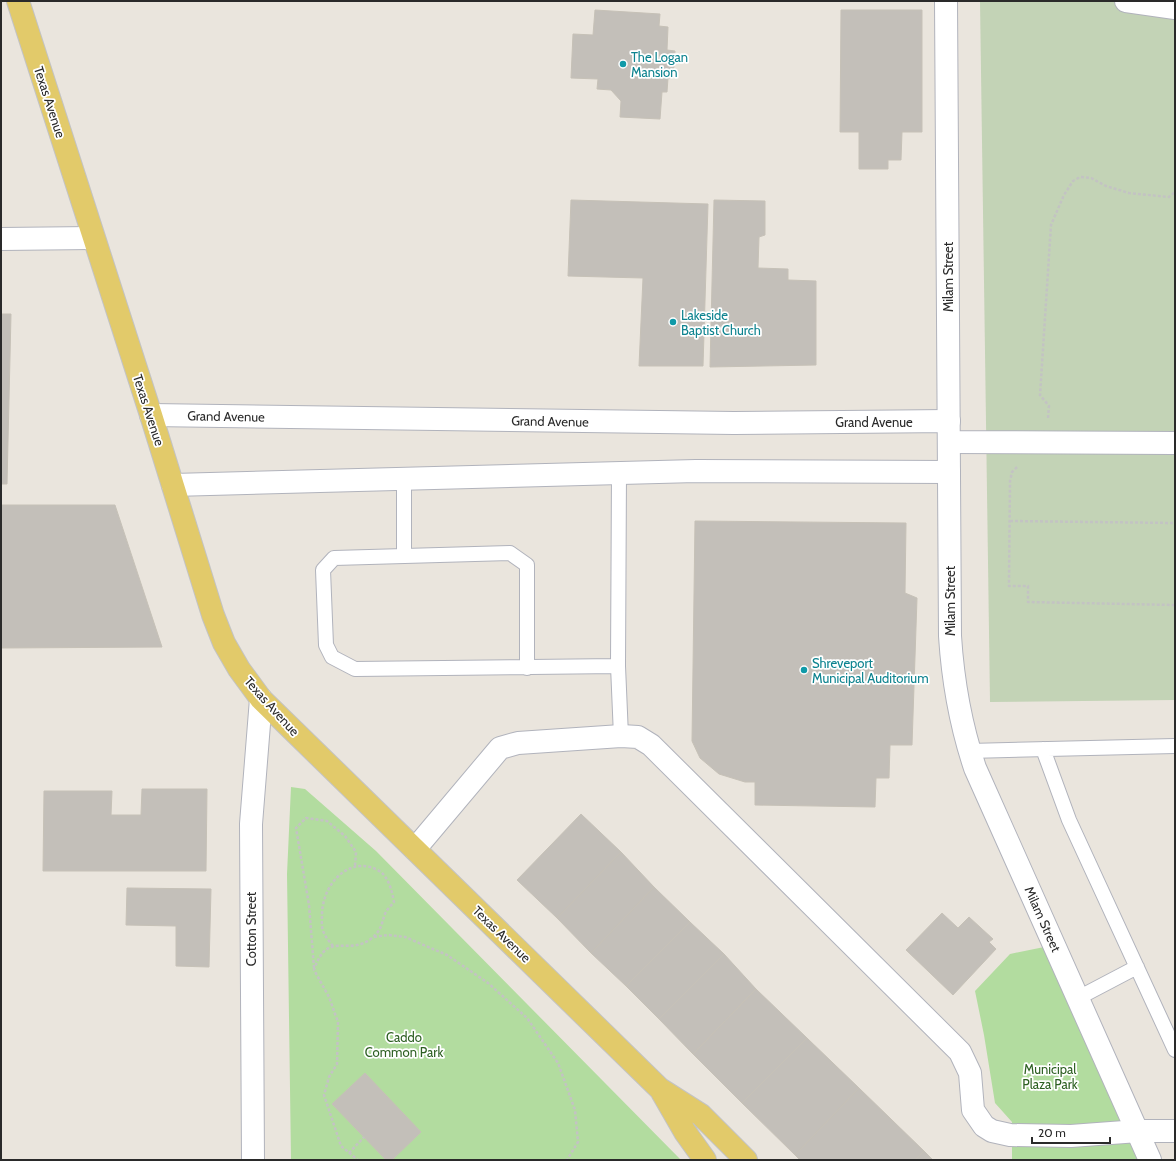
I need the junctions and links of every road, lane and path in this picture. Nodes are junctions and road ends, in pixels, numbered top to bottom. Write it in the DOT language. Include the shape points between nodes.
graph roads {
  1 [pos="18,1"];
  2 [pos="946,1"];
  3 [pos="1126,1"];
  4 [pos="1175,8"];
  5 [pos="1175,192"];
  6 [pos="93,238"];
  7 [pos="1,239"];
  8 [pos="151,415"];
  9 [pos="949,432"];
  10 [pos="1046,443"];
  11 [pos="1175,443"];
  12 [pos="1018,465"];
  13 [pos="949,472"];
  14 [pos="619,473"];
  15 [pos="404,479"];
  16 [pos="173,485"];
  17 [pos="1010,522"];
  18 [pos="1175,523"];
  19 [pos="404,556"];
  20 [pos="1175,605"];
  21 [pos="618,666"];
  22 [pos="527,668"];
  23 [pos="261,699"];
  24 [pos="621,736"];
  25 [pos="1175,746"];
  26 [pos="1043,749"];
  27 [pos="970,751"];
  28 [pos="415,849"];
  29 [pos="354,866"];
  30 [pos="373,937"];
  31 [pos="333,946"];
  32 [pos="1137,967"];
  33 [pos="314,970"];
  34 [pos="1078,998"];
  35 [pos="1175,1050"];
  36 [pos="660,1089"];
  37 [pos="1138,1131"];
  38 [pos="1175,1131"];
  39 [pos="364,1137"];
  40 [pos="349,1153"];
  41 [pos="253,1160"];
  42 [pos="358,1160"];
  43 [pos="567,1160"];
  44 [pos="705,1160"];
  45 [pos="746,1160"];
  46 [pos="1150,1160"];
  1 -- 6 [label="main road, Texas Avenue"];
  2 -- 9 [label="street, Milam Street"];
  3 -- 4 [label="street"];
  5 -- 10 [label="path" via="1169,197 1129,193 1091,178 1080,177 1073,181 1064,195 1051,225 1040,395 1049,406"];
  6 -- 7 [label="street"];
  6 -- 8 [label="main road, Texas Avenue"];
  8 -- 9 [label="street, Grand Avenue" via="734,423"];
  8 -- 16 [label="main road, Texas Avenue"];
  9 -- 10 [label="street, Grand Avenue"];
  9 -- 13 [label="street, Milam Street"];
  10 -- 11 [label="street, Grand Avenue"];
  12 -- 17 [label="path" via="1012,472 1010,481"];
  13 -- 14 [label="street"];
  13 -- 27 [label="street, Milam Street" via="952,670 957,703"];
  14 -- 15 [label="street"];
  14 -- 21 [label="lane"];
  15 -- 16 [label="street"];
  15 -- 19 [label="lane"];
  16 -- 23 [label="main road, Texas Avenue" via="224,643 238,669"];
  17 -- 18 [label="path"];
  17 -- 20 [label="path" via="1009,586 1028,586 1028,602"];
  19 -- 22 [label="lane" via="510,553 527,564"];
  19 -- 22 [label="lane" via="334,558 322,570 326,645 332,657 355,669"];
  21 -- 22 [label="lane"];
  21 -- 24 [label="lane"];
  23 -- 28 [label="main road, Texas Avenue"];
  23 -- 41 [label="street, Cotton Street" via="251,824"];
  24 -- 28 [label="street" via="518,743 500,748"];
  24 -- 37 [label="street" via="638,737 652,745 960,1052 970,1072 973,1110 984,1126 992,1131 1010,1135 1070,1136"];
  25 -- 26 [label="lane"];
  26 -- 27 [label="lane"];
  26 -- 32 [label="lane" via="1069,820"];
  27 -- 34 [label="street, Milam Street" via="975,768"];
  28 -- 36 [label="main road, Texas Avenue"];
  29 -- 30 [label="path" via="369,866 382,873 390,886 394,902 385,914 383,925"];
  29 -- 31 [label="path" via="341,873 322,903 323,932"];
  29 -- 33 [label="path" via="356,852 345,836 327,821 306,818 296,828 309,906"];
  30 -- 31 [label="path" via="363,944"];
  30 -- 43 [label="path" via="405,937 447,955 488,983 527,1018 558,1063 576,1110 578,1142"];
  31 -- 33 [label="path" via="321,953"];
  32 -- 34 [label="lane"];
  32 -- 35 [label="lane"];
  33 -- 40 [label="path" via="329,997 338,1022 337,1064 329,1077 324,1095 341,1146"];
  34 -- 37 [label="street, Milam Street"];
  36 -- 44 [label="main road" via="684,1132"];
  36 -- 45 [label="main road, Texas Avenue" via="701,1115"];
  37 -- 38 [label="street"];
  37 -- 46 [label="street, Milam Street"];
  39 -- 40 [label="path"];
  40 -- 42 [label="path"];
}
